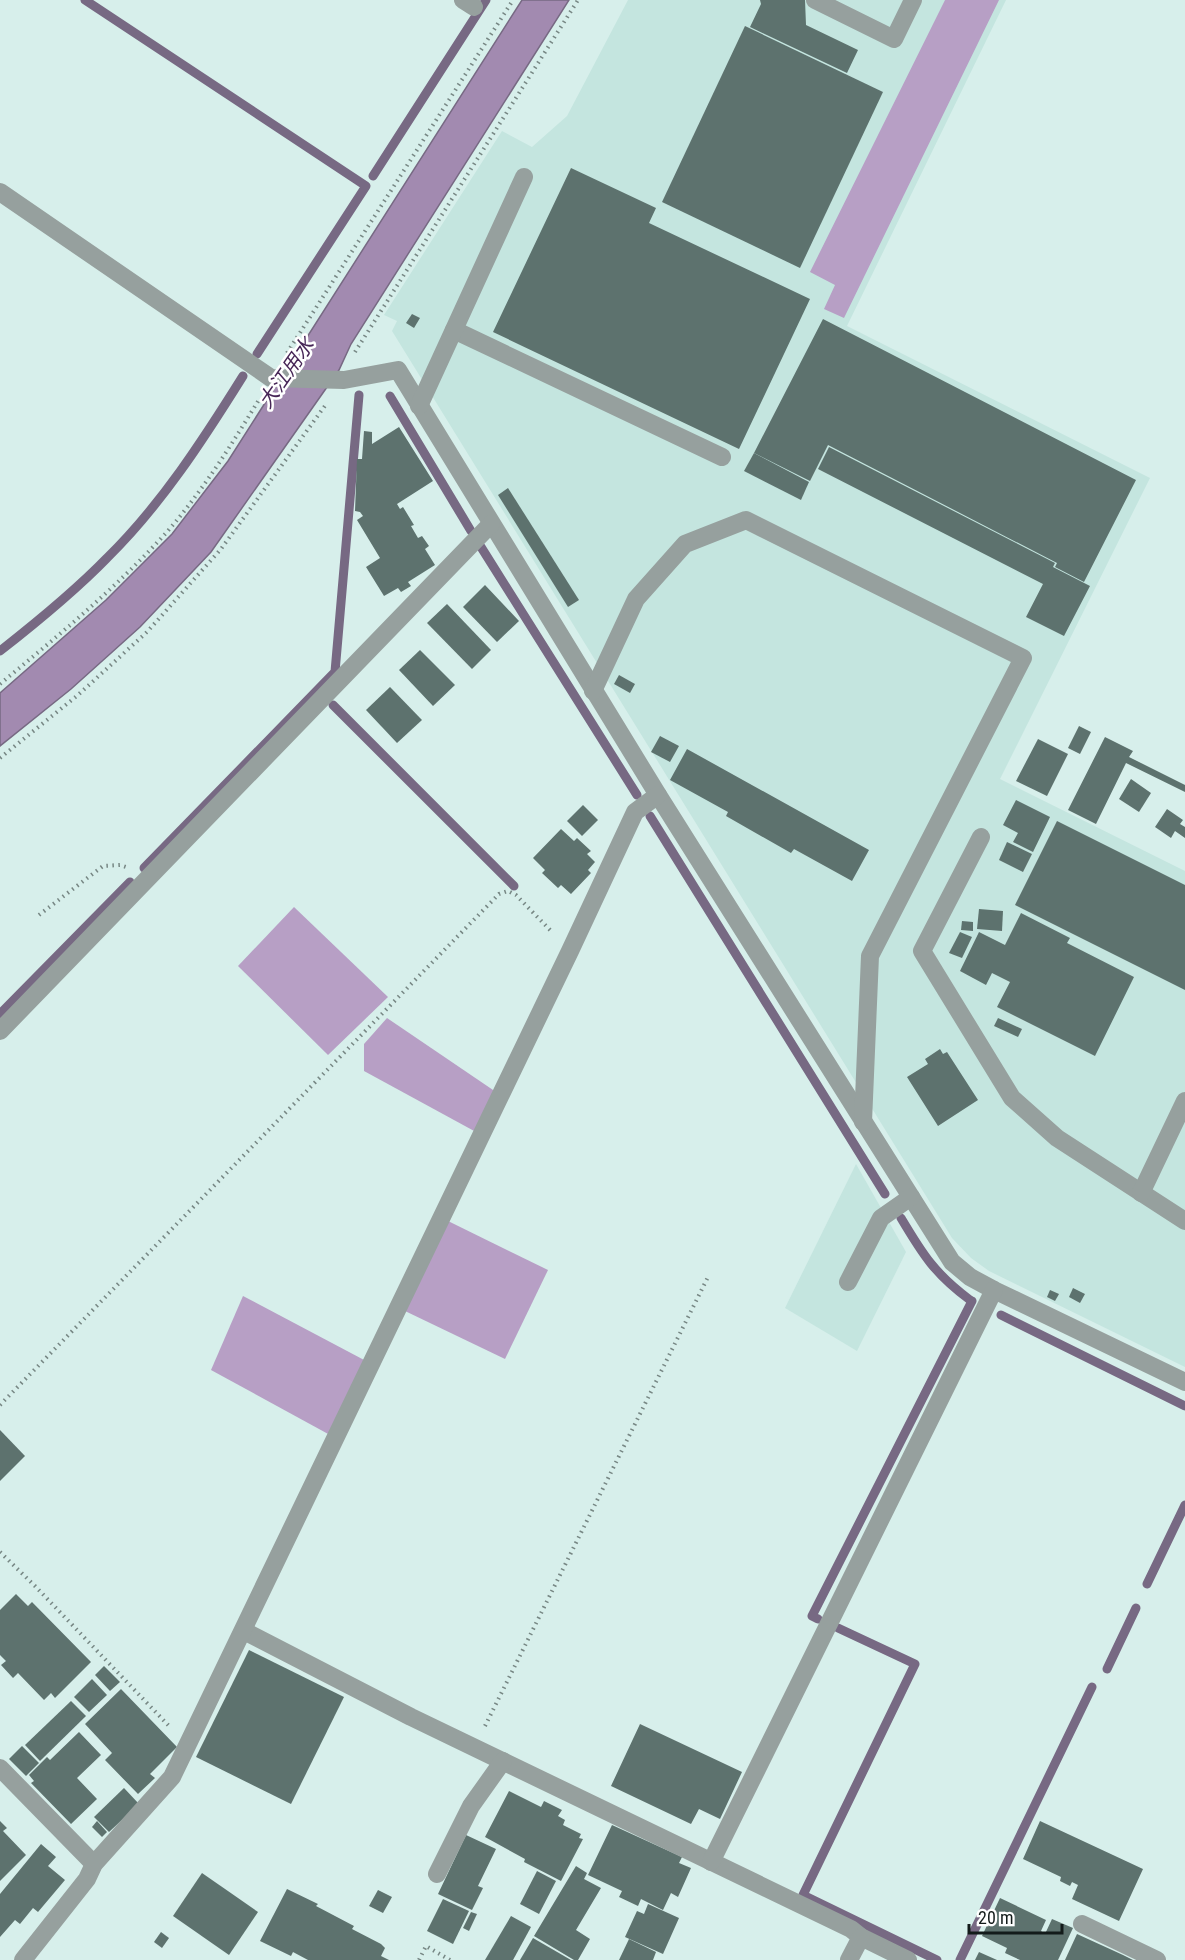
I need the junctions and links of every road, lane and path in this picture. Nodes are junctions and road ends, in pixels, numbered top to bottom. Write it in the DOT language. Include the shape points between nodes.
graph roads {
  1 [pos="578,0"];
  2 [pos="815,0"];
  3 [pos="913,0"];
  4 [pos="524,177"];
  5 [pos="0,192"];
  6 [pos="454,330"];
  7 [pos="340,380"];
  8 [pos="419,406"];
  9 [pos="722,457"];
  10 [pos="491,524"];
  11 [pos="593,691"];
  12 [pos="0,758"];
  13 [pos="658,795"];
  14 [pos="981,837"];
  15 [pos="146,882"];
  16 [pos="39,915"];
  17 [pos="570,951"];
  18 [pos="0,1031"];
  19 [pos="1185,1101"];
  20 [pos="863,1122"];
  21 [pos="1141,1193"];
  22 [pos="911,1197"];
  23 [pos="1182,1216"];
  24 [pos="709,1275"];
  25 [pos="849,1282"];
  26 [pos="994,1290"];
  27 [pos="1185,1382"];
  28 [pos="0,1405"];
  29 [pos="0,1552"];
  30 [pos="244,1631"];
  31 [pos="188,1746"];
  32 [pos="475,1748"];
  33 [pos="503,1761"];
  34 [pos="0,1768"];
  35 [pos="711,1862"];
  36 [pos="94,1864"];
  37 [pos="437,1874"];
  38 [pos="1082,1924"];
  39 [pos="861,1937"];
  40 [pos="23,1960"];
  41 [pos="419,1960"];
  42 [pos="450,1960"];
  43 [pos="849,1960"];
  44 [pos="908,1960"];
  45 [pos="1157,1960"];
  1 -- 7 [label="path" via="356,348"];
  2 -- 3 [label="street" via="894,39"];
  4 -- 6 [label="street"];
  5 -- 7 [label="street" via="271,378"];
  6 -- 8 [label="street"];
  6 -- 9 [label="street"];
  7 -- 8 [label="street" via="398,370"];
  7 -- 12 [label="path" via="221,549 147,632"];
  8 -- 10 [label="street"];
  10 -- 11 [label="street"];
  10 -- 15 [label="street"];
  11 -- 13 [label="street"];
  11 -- 20 [label="street" via="636,599 685,544 746,520 1023,658 870,956"];
  13 -- 17 [label="street" via="635,812"];
  13 -- 20 [label="street"];
  14 -- 21 [label="street" via="922,951 1012,1098 1057,1138"];
  15 -- 16 [label="path" via="120,864 103,866"];
  15 -- 18 [label="street"];
  17 -- 28 [label="path" via="516,895 508,891 499,894"];
  17 -- 30 [label="street"];
  19 -- 21 [label="street"];
  20 -- 22 [label="street"];
  21 -- 23 [label="street"];
  22 -- 25 [label="street" via="881,1218"];
  22 -- 26 [label="street" via="952,1262"];
  24 -- 32 [label="path"];
  26 -- 27 [label="street"];
  26 -- 35 [label="street"];
  29 -- 31 [label="path"];
  30 -- 31 [label="street"];
  30 -- 32 [label="street"];
  31 -- 36 [label="street" via="172,1777"];
  32 -- 33 [label="street"];
  33 -- 35 [label="street"];
  33 -- 37 [label="street" via="471,1806"];
  34 -- 36 [label="street"];
  35 -- 39 [label="street"];
  36 -- 40 [label="street" via="87,1879"];
  38 -- 45 [label="street"];
  39 -- 43 [label="street"];
  39 -- 44 [label="street"];
  41 -- 42 [label="path" via="426,1946"];
}
